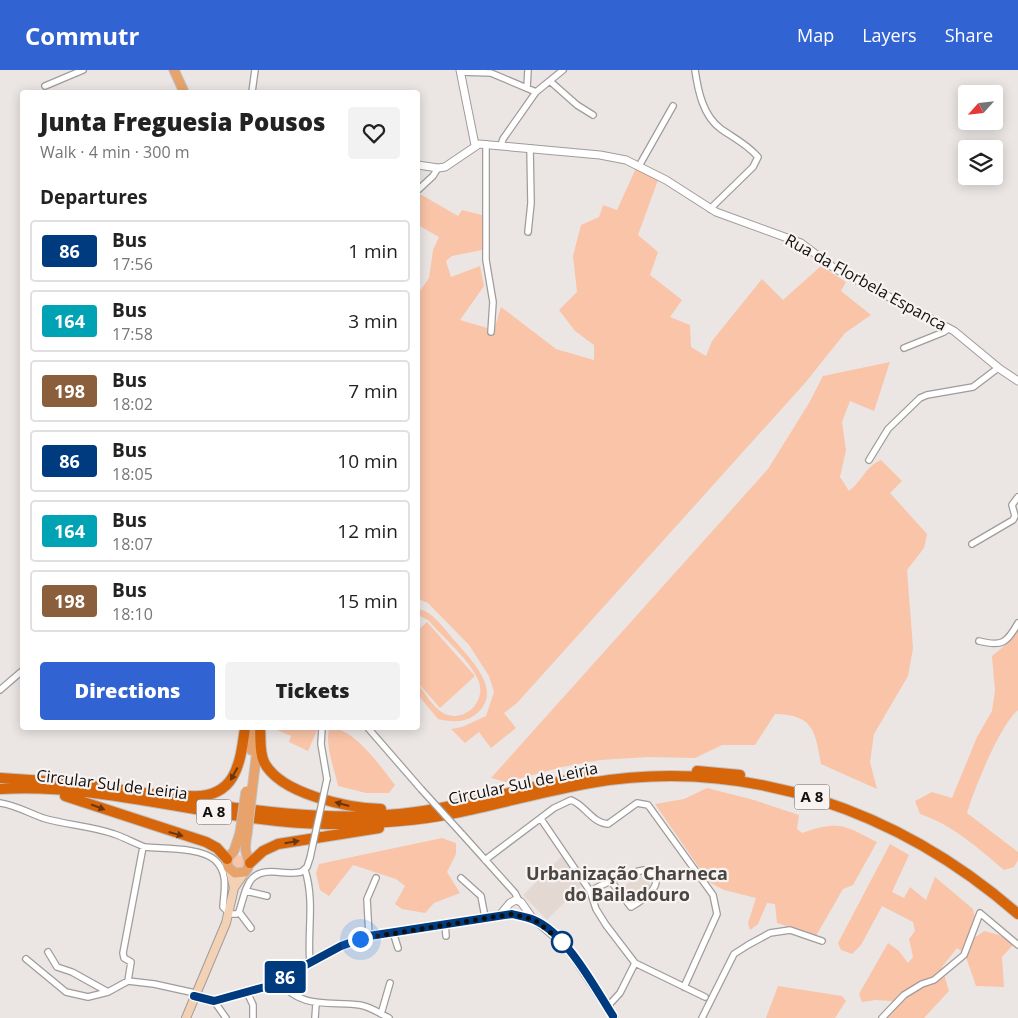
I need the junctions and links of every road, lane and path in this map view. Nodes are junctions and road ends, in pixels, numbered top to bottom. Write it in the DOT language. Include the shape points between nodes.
graph roads {
  1 [pos="82,70"];
  2 [pos="174,70"];
  3 [pos="180,70"];
  4 [pos="255,70"];
  5 [pos="528,70"];
  6 [pos="563,70"];
  7 [pos="694,70"];
  8 [pos="461,71"];
  9 [pos="551,82"];
  10 [pos="45,86"];
  11 [pos="527,88"];
  12 [pos="183,90"];
  13 [pos="188,90"];
  14 [pos="252,90"];
  15 [pos="536,92"];
  16 [pos="673,106"];
  17 [pos="593,115"];
  18 [pos="486,144"];
  19 [pos="475,145"];
  20 [pos="501,145"];
  21 [pos="530,148"];
  22 [pos="420,165"];
  23 [pos="639,166"];
  24 [pos="438,168"];
  25 [pos="420,188"];
  26 [pos="710,209"];
  27 [pos="528,232"];
  28 [pos="949,328"];
  29 [pos="491,332"];
  30 [pos="904,348"];
  31 [pos="998,368"];
  32 [pos="1018,380"];
  33 [pos="869,460"];
  34 [pos="1018,497"];
  35 [pos="972,544"];
  36 [pos="1018,623"];
  37 [pos="979,641"];
  38 [pos="20,673"];
  39 [pos="0,690"];
  40 [pos="245,730"];
  41 [pos="254,730"];
  42 [pos="260,730"];
  43 [pos="260,730"];
  44 [pos="322,730"];
  45 [pos="370,730"];
  46 [pos="1,784"];
  47 [pos="249,791"];
  48 [pos="162,797"];
  49 [pos="0,803"];
  50 [pos="425,814"];
  51 [pos="541,819"];
  52 [pos="243,833"];
  53 [pos="143,847"];
  54 [pos="234,851"];
  55 [pos="227,859"];
  56 [pos="485,860"];
  57 [pos="247,862"];
  58 [pos="230,870"];
  59 [pos="305,870"];
  60 [pos="376,878"];
  61 [pos="461,878"];
  62 [pos="610,880"];
  63 [pos="234,888"];
  64 [pos="510,889"];
  65 [pos="246,891"];
  66 [pos="590,891"];
  67 [pos="268,896"];
  68 [pos="521,903"];
  69 [pos="510,905"];
  70 [pos="1018,905"];
  71 [pos="239,912"];
  72 [pos="230,914"];
  73 [pos="515,914"];
  74 [pos="1018,914"];
  75 [pos="499,915"];
  76 [pos="485,917"];
  77 [pos="533,919"];
  78 [pos="444,923"];
  79 [pos="251,928"];
  80 [pos="393,932"];
  81 [pos="369,936"];
  82 [pos="446,936"];
  83 [pos="822,941"];
  84 [pos="1018,945"];
  85 [pos="398,948"];
  86 [pos="48,952"];
  87 [pos="26,960"];
  88 [pos="310,963"];
  89 [pos="635,963"];
  90 [pos="280,980"];
  91 [pos="128,981"];
  92 [pos="390,983"];
  93 [pos="684,987"];
  94 [pos="108,992"];
  95 [pos="247,992"];
  96 [pos="194,995"];
  97 [pos="705,997"];
  98 [pos="214,1001"];
  99 [pos="316,1004"];
  100 [pos="607,1007"];
  101 [pos="381,1014"];
  102 [pos="612,1017"];
  103 [pos="186,1018"];
  104 [pos="226,1018"];
  105 [pos="253,1018"];
  106 [pos="315,1018"];
  107 [pos="389,1018"];
  108 [pos="702,1018"];
  109 [pos="882,1018"];
  1 -- 10 [label="street"];
  2 -- 12 [label="main road"];
  3 -- 13 [label="main road"];
  4 -- 14 [label="street"];
  5 -- 11 [label="street"];
  6 -- 9 [label="street"];
  7 -- 26 [label="street" via="708,116 716,126 752,150 758,158 753,167"];
  8 -- 11 [label="street" via="491,73"];
  8 -- 19 [label="street"];
  9 -- 15 [label="street"];
  9 -- 17 [label="street"];
  11 -- 15 [label="street"];
  15 -- 20 [label="street"];
  16 -- 23 [label="street"];
  18 -- 19 [label="street, Rua da Florbela Espanca"];
  18 -- 20 [label="street, Rua da Florbela Espanca"];
  18 -- 29 [label="street" via="486,260 493,302"];
  19 -- 24 [label="street" via="449,165"];
  20 -- 21 [label="street, Rua da Florbela Espanca"];
  21 -- 23 [label="street, Rua da Florbela Espanca" via="600,155"];
  21 -- 27 [label="street"];
  22 -- 24 [label="street"];
  23 -- 26 [label="street, Rua da Florbela Espanca"];
  24 -- 25 [label="street"];
  26 -- 28 [label="street, Rua da Florbela Espanca" via="740,223 792,238 834,268"];
  28 -- 30 [label="street"];
  28 -- 31 [label="street, Rua da Florbela Espanca" via="968,340"];
  31 -- 32 [label="street, Rua da Florbela Espanca"];
  31 -- 33 [label="street" via="973,387 920,398 888,429"];
  34 -- 35 [label="street" via="1012,505 1013,520"];
  36 -- 37 [label="street" via="1004,642 989,644"];
  38 -- 39 [label="street"];
  40 -- 48 [label="highway, one-way" via="238,769 229,783 217,792 203,796"];
  41 -- 47 [label="main road"];
  42 -- 47 [label="main road"];
  50 -- 43 [label="highway, one-way" via="356,807 315,796 286,783 274,776 264,761"];
  44 -- 59 [label="street, bridge" via="327,779"];
  45 -- 56 [label="street, bridge"];
  46 -- 48 [label="highway, A 8" via="31,780 60,782"];
  46 -- 50 [label="highway, Circular Sul de Leiria / A 8" via="296,822 354,824"];
  46 -- 55 [label="highway, one-way" via="75,799 206,842"];
  47 -- 52 [label="main road, bridge"];
  48 -- 50 [label="highway, Circular Sul de Leiria / A 8" via="307,816"];
  49 -- 53 [label="street" via="44,818 105,831"];
  57 -- 50 [label="highway, one-way" via="278,844 419,822"];
  50 -- 70 [label="highway, Circular Sul de Leiria / A 8" via="560,781 620,772 691,771 749,776 817,792 887,818 965,863"];
  50 -- 74 [label="highway, Circular Sul de Leiria / A 8" via="608,781 677,777 737,782 810,797 887,825 943,856"];
  51 -- 56 [label="street"];
  51 -- 66 [label="street"];
  51 -- 93 [label="street" via="571,800 579,803 601,824 608,824 637,803 648,804 713,895 717,906 717,914"];
  52 -- 54 [label="main road"];
  52 -- 57 [label="main road"];
  53 -- 72 [label="street" via="171,847 214,860 226,883 223,907"];
  53 -- 91 [label="street" via="123,953 124,958 131,962"];
  54 -- 55 [label="main road"];
  54 -- 57 [label="main road"];
  55 -- 58 [label="main road"];
  56 -- 64 [label="street"];
  57 -- 58 [label="main road" via="239,874"];
  57 -- 63 [label="main road"];
  58 -- 63 [label="main road"];
  59 -- 65 [label="street" via="297,873 261,872 250,880"];
  59 -- 88 [label="street" via="312,903 308,947"];
  60 -- 81 [label="street" via="367,899"];
  61 -- 76 [label="street" via="481,896"];
  62 -- 62 [label="street" via="631,907 652,892 655,886 655,879 644,870"];
  62 -- 66 [label="street"];
  63 -- 72 [label="main road"];
  64 -- 68 [label="street"];
  64 -- 69 [label="street"];
  65 -- 67 [label="street"];
  65 -- 71 [label="street"];
  66 -- 89 [label="street" via="596,909"];
  68 -- 69 [label="street"];
  68 -- 73 [label="street" via="523,910"];
  68 -- 77 [label="street"];
  69 -- 73 [label="street"];
  69 -- 75 [label="street"];
  71 -- 72 [label="street"];
  71 -- 79 [label="street"];
  72 -- 96 [label="main road"];
  73 -- 75 [label="street"];
  73 -- 77 [label="street"];
  75 -- 76 [label="street"];
  76 -- 78 [label="street"];
  77 -- 100 [label="street" via="573,954"];
  78 -- 80 [label="street"];
  78 -- 82 [label="street"];
  80 -- 81 [label="street"];
  80 -- 85 [label="street"];
  81 -- 88 [label="street" via="341,946"];
  83 -- 108 [label="street" via="790,930 770,933 748,945 734,954"];
  84 -- 109 [label="street" via="980,913 964,955 934,980 904,995"];
  86 -- 94 [label="street" via="57,967"];
  87 -- 94 [label="street" via="68,993 88,997"];
  88 -- 90 [label="street"];
  89 -- 93 [label="street"];
  89 -- 100 [label="street" via="620,993"];
  90 -- 95 [label="street"];
  90 -- 99 [label="street" via="290,993"];
  91 -- 94 [label="street"];
  91 -- 96 [label="street"];
  92 -- 101 [label="street"];
  93 -- 97 [label="street"];
  95 -- 98 [label="street"];
  95 -- 105 [label="street" via="253,1005"];
  96 -- 98 [label="street"];
  96 -- 103 [label="main road"];
  98 -- 104 [label="street"];
  99 -- 101 [label="street" via="360,1005"];
  99 -- 106 [label="street"];
  100 -- 102 [label="street"];
  101 -- 107 [label="street"];
}
